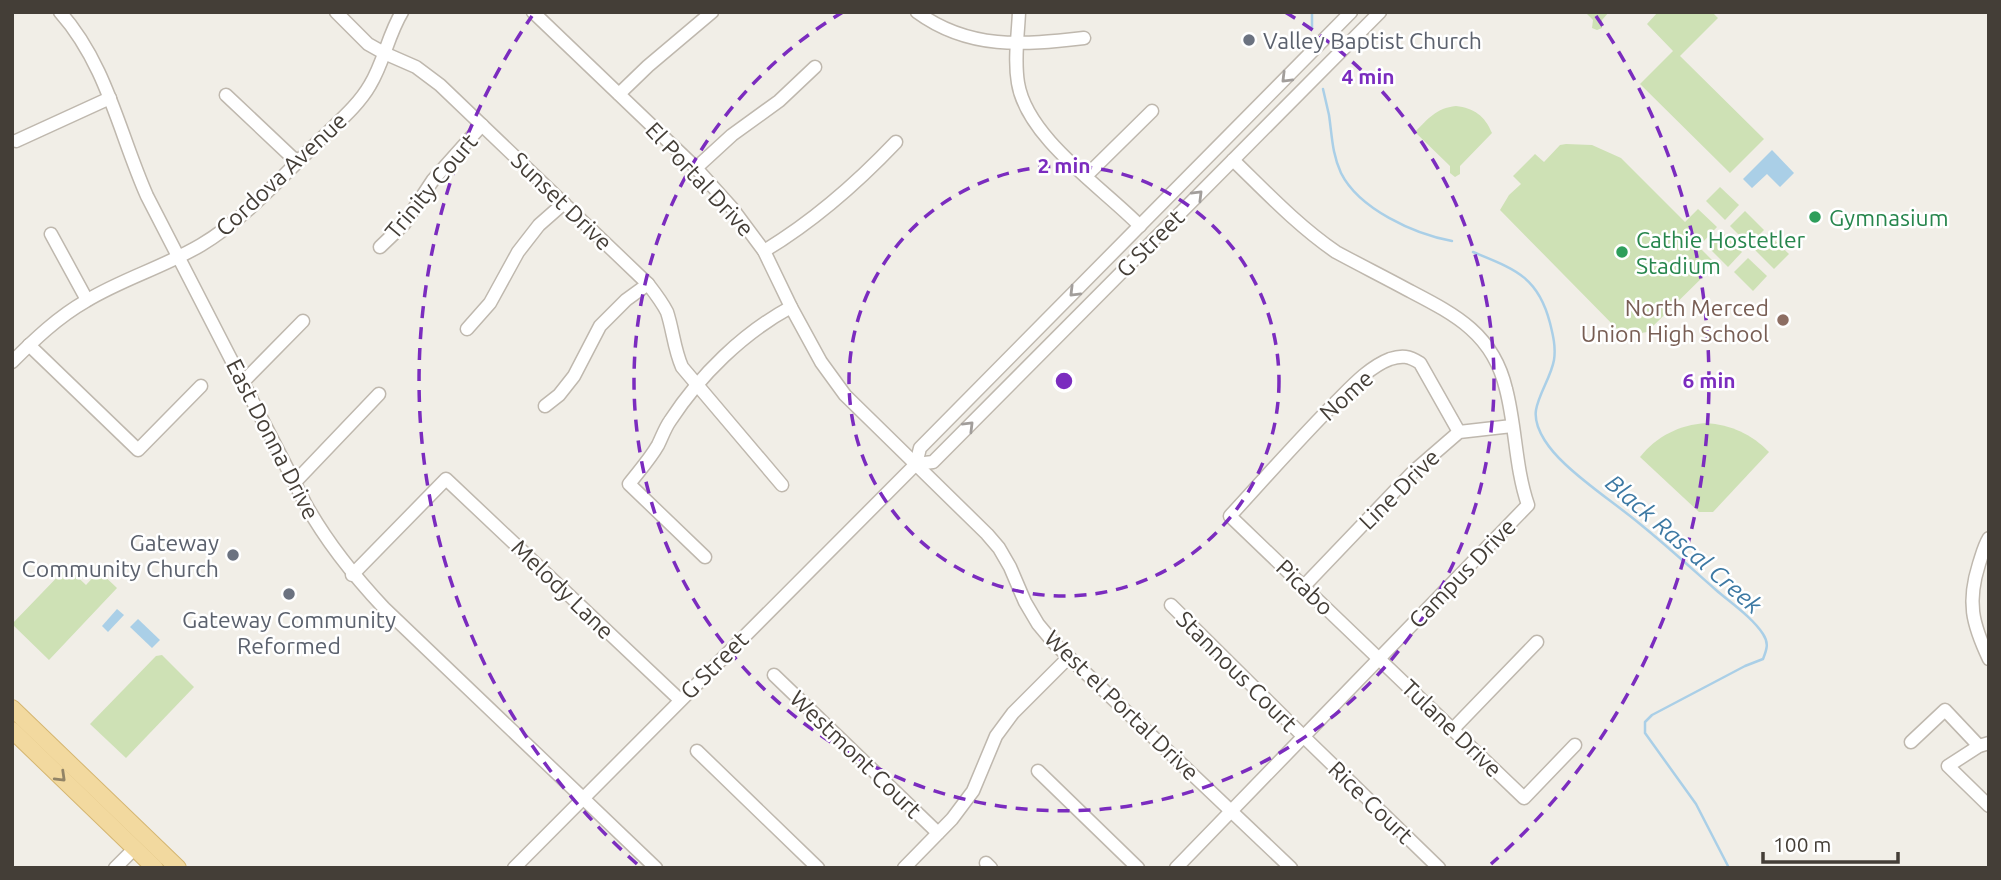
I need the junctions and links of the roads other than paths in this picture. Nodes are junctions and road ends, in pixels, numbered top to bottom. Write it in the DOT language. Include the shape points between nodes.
graph roads {
  1 [pos="60,12"];
  2 [pos="336,12"];
  3 [pos="402,12"];
  4 [pos="712,12"];
  5 [pos="916,12"];
  6 [pos="1019,12"];
  7 [pos="1351,12"];
  8 [pos="1380,12"];
  9 [pos="542,15"];
  10 [pos="1084,38"];
  11 [pos="1017,44"];
  12 [pos="384,53"];
  13 [pos="815,67"];
  14 [pos="619,94"];
  15 [pos="226,95"];
  16 [pos="110,98"];
  17 [pos="1152,111"];
  18 [pos="482,125"];
  19 [pos="16,141"];
  20 [pos="896,142"];
  21 [pos="1233,160"];
  22 [pos="297,162"];
  23 [pos="696,168"];
  24 [pos="1086,176"];
  25 [pos="564,203"];
  26 [pos="1140,226"];
  27 [pos="51,234"];
  28 [pos="380,247"];
  29 [pos="764,251"];
  30 [pos="179,258"];
  31 [pos="648,284"];
  32 [pos="87,300"];
  33 [pos="791,307"];
  34 [pos="303,321"];
  35 [pos="467,329"];
  36 [pos="29,345"];
  37 [pos="12,362"];
  38 [pos="243,382"];
  39 [pos="201,386"];
  40 [pos="696,386"];
  41 [pos="379,394"];
  42 [pos="545,406"];
  43 [pos="1512,426"];
  44 [pos="1459,432"];
  45 [pos="916,464"];
  46 [pos="295,482"];
  47 [pos="782,485"];
  48 [pos="1230,516"];
  49 [pos="1989,538"];
  50 [pos="705,557"];
  51 [pos="352,575"];
  52 [pos="1304,586"];
  53 [pos="1171,606"];
  54 [pos="1537,642"];
  55 [pos="1068,658"];
  56 [pos="1380,658"];
  57 [pos="1989,659"];
  58 [pos="774,675"];
  59 [pos="680,700"];
  60 [pos="12,708"];
  61 [pos="1453,729"];
  62 [pos="12,730"];
  63 [pos="1304,737"];
  64 [pos="1911,742"];
  65 [pos="1575,745"];
  66 [pos="1984,745"];
  67 [pos="697,751"];
  68 [pos="1038,771"];
  69 [pos="583,799"];
  70 [pos="1989,806"];
  71 [pos="1232,810"];
  72 [pos="97,812"];
  73 [pos="937,833"];
  74 [pos="135,848"];
  75 [pos="115,868"];
  76 [pos="155,868"];
  77 [pos="167,868"];
  78 [pos="178,868"];
  79 [pos="514,868"];
  80 [pos="656,868"];
  81 [pos="818,868"];
  82 [pos="904,868"];
  83 [pos="1138,868"];
  84 [pos="1176,868"];
  85 [pos="1291,868"];
  86 [pos="1439,868"];
  1 -- 16 [label="street, East Donna Drive" via="90,54"];
  2 -- 12 [label="street, Sunset Drive" via="368,44"];
  3 -- 12 [label="street, Cordova Avenue"];
  4 -- 14 [label="street"];
  5 -- 11 [label="street" via="946,31"];
  6 -- 11 [label="street"];
  7 -- 26 [label="street, G Street, one-way"];
  8 -- 21 [label="street, G Street"];
  9 -- 14 [label="street, El Portal Drive"];
  10 -- 11 [label="street"];
  11 -- 24 [label="street" via="1018,87 1026,108 1045,135"];
  12 -- 18 [label="street, Sunset Drive" via="429,75"];
  12 -- 22 [label="street, Cordova Avenue" via="362,96"];
  13 -- 23 [label="street"];
  14 -- 23 [label="street, El Portal Drive"];
  15 -- 22 [label="street"];
  16 -- 19 [label="street"];
  16 -- 30 [label="street, East Donna Drive" via="139,177"];
  17 -- 24 [label="street"];
  18 -- 25 [label="street, Sunset Drive"];
  18 -- 28 [label="street, Trinity Court" via="433,180 404,224"];
  20 -- 29 [label="street" via="820,213"];
  21 -- 43 [label="street, Campus Drive" via="1320,241 1463,321 1501,371"];
  45 -- 21 [label="street, G Street, one-way" via="933,462"];
  22 -- 30 [label="street, Cordova Avenue" via="223,231"];
  23 -- 29 [label="street, El Portal Drive"];
  24 -- 26 [label="street"];
  25 -- 31 [label="street, Sunset Drive"];
  25 -- 35 [label="street" via="518,252 490,303"];
  26 -- 45 [label="street, G Street, one-way" via="920,448"];
  27 -- 32 [label="street"];
  29 -- 33 [label="street, El Portal Drive"];
  30 -- 32 [label="street, Cordova Avenue"];
  30 -- 38 [label="street, East Donna Drive"];
  31 -- 40 [label="street, Sunset Drive" via="662,302 676,353"];
  31 -- 42 [label="street" via="600,326 574,376"];
  32 -- 36 [label="street, Cordova Avenue"];
  33 -- 40 [label="street" via="754,330"];
  33 -- 45 [label="street, El Portal Drive" via="831,377"];
  34 -- 38 [label="street"];
  36 -- 37 [label="street, Cordova Avenue"];
  36 -- 39 [label="street" via="138,450"];
  38 -- 46 [label="street, East Donna Drive"];
  40 -- 47 [label="street, Sunset Drive"];
  40 -- 50 [label="street" via="629,484"];
  41 -- 46 [label="street"];
  43 -- 44 [label="street, Line Drive"];
  43 -- 56 [label="street, Campus Drive" via="1528,505"];
  44 -- 48 [label="street, Nome" via="1420,363 1409,356 1388,360 1357,381"];
  44 -- 52 [label="street, Line Drive" via="1414,471"];
  45 -- 55 [label="street, West el Portal Drive" via="999,548 1038,624"];
  45 -- 59 [label="street, G Street"];
  46 -- 51 [label="street, East Donna Drive" via="318,527"];
  48 -- 52 [label="street, Picabo"];
  49 -- 57 [label="street" via="1972,600 1977,634"];
  51 -- 59 [label="street, Melody Lane" via="446,479"];
  51 -- 69 [label="street, East Donna Drive"];
  52 -- 56 [label="street, Picabo"];
  53 -- 63 [label="street, Stannous Court"];
  54 -- 61 [label="street"];
  55 -- 71 [label="street, West el Portal Drive"];
  55 -- 73 [label="street" via="1013,713 996,736 973,791"];
  56 -- 61 [label="street, Tulane Drive"];
  56 -- 63 [label="street, Campus Drive"];
  58 -- 73 [label="street, Westmont Court"];
  59 -- 69 [label="street, G Street"];
  60 -- 78 [label="main road"];
  61 -- 65 [label="street, Tulane Drive" via="1524,798"];
  62 -- 72 [label="main road, one-way"];
  63 -- 71 [label="street, Campus Drive"];
  63 -- 86 [label="street, Rice Court"];
  64 -- 66 [label="street" via="1945,710"];
  66 -- 70 [label="street" via="1948,766"];
  67 -- 81 [label="street"];
  68 -- 83 [label="street"];
  69 -- 79 [label="street, G Street"];
  69 -- 80 [label="street, East Donna Drive"];
  71 -- 84 [label="street, Campus Drive"];
  71 -- 85 [label="street, West el Portal Drive"];
  72 -- 74 [label="main road"];
  72 -- 77 [label="main road" via="115,818"];
  73 -- 82 [label="street"];
  74 -- 75 [label="street"];
  74 -- 76 [label="main road"];
}
